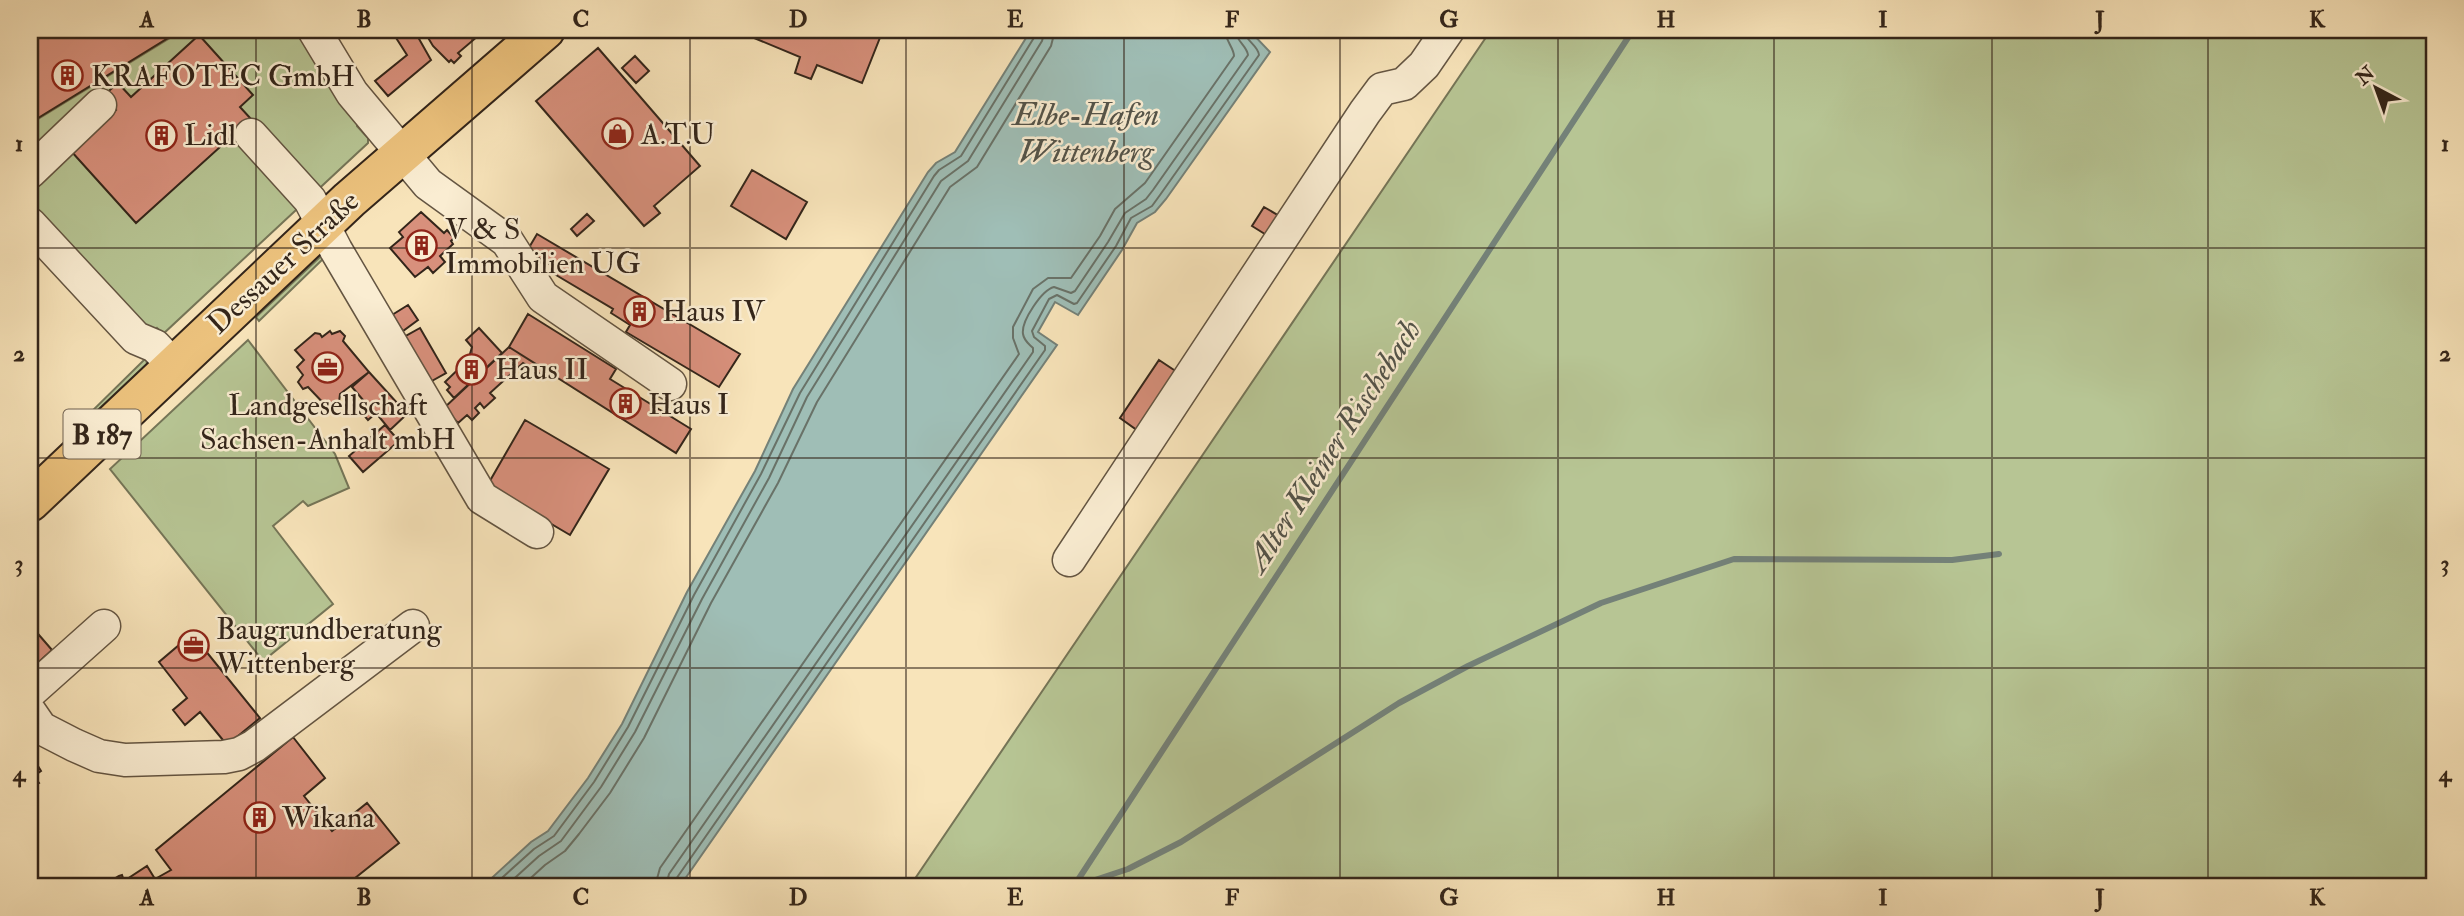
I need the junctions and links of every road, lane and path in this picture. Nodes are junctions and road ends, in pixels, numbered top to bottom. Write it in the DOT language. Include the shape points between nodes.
graph roads {
  1 [pos="314,30"];
  2 [pos="545,30"];
  3 [pos="1448,30"];
  4 [pos="100,105"];
  5 [pos="251,135"];
  6 [pos="402,153"];
  7 [pos="30,172"];
  8 [pos="30,224"];
  9 [pos="323,224"];
  10 [pos="173,365"];
  11 [pos="670,384"];
  12 [pos="30,502"];
  13 [pos="537,532"];
  14 [pos="1069,560"];
  15 [pos="104,626"];
  16 [pos="413,626"];
  17 [pos="30,692"];
  18 [pos="30,712"];
  1 -- 6 [label="lane" via="352,93"];
  2 -- 6 [label="main road, Dessauer Straße / B 187"];
  3 -- 14 [label="lane" via="1424,65 1404,84 1382,89 1365,112"];
  4 -- 7 [label="lane"];
  5 -- 9 [label="lane" via="310,200"];
  6 -- 9 [label="main road, Dessauer Straße / B 187"];
  6 -- 11 [label="lane" via="428,184 507,241 543,297"];
  8 -- 10 [label="lane" via="136,338 155,346"];
  9 -- 10 [label="main road, Dessauer Straße / B 187"];
  9 -- 13 [label="lane" via="482,498"];
  10 -- 12 [label="main road, Dessauer Straße / B 187"];
  15 -- 17 [label="lane"];
  16 -- 18 [label="lane" via="239,754 170,760 99,756 41,728"];
}
